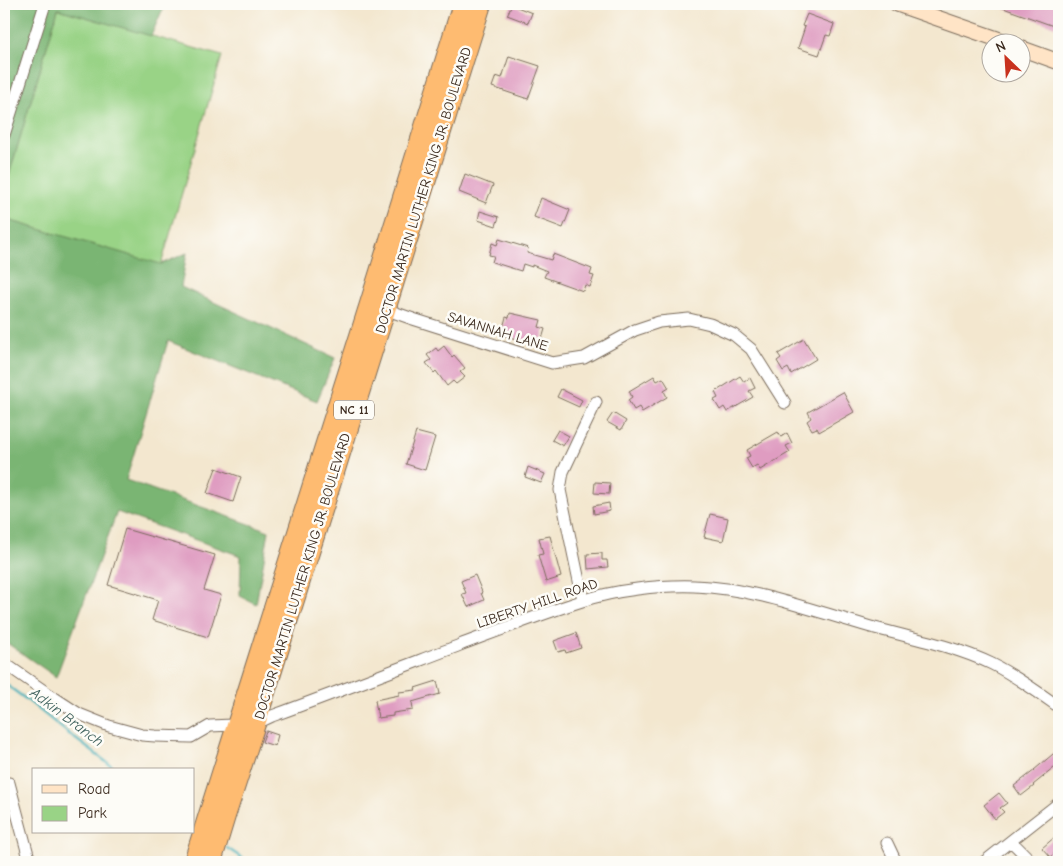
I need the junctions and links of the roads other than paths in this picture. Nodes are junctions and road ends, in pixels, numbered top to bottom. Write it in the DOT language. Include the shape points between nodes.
graph roads {
  1 [pos="45,4"];
  2 [pos="463,4"];
  3 [pos="481,4"];
  4 [pos="897,4"];
  5 [pos="980,33"];
  6 [pos="1030,52"];
  7 [pos="1059,62"];
  8 [pos="4,135"];
  9 [pos="378,306"];
  10 [pos="596,402"];
  11 [pos="785,403"];
  12 [pos="583,600"];
  13 [pos="4,663"];
  14 [pos="1059,707"];
  15 [pos="246,724"];
  16 [pos="9,783"];
  17 [pos="1059,803"];
  18 [pos="1012,840"];
  19 [pos="887,843"];
  20 [pos="30,862"];
  21 [pos="194,862"];
  22 [pos="211,862"];
  23 [pos="896,862"];
  24 [pos="984,862"];
  25 [pos="1032,862"];
  1 -- 8 [label="street"];
  2 -- 9 [label="highway, DOCTOR MARTIN LUTHER KING JR. BOULEVARD / NC 11"];
  3 -- 9 [label="highway, DOCTOR MARTIN LUTHER KING JR. BOULEVARD / NC 11"];
  4 -- 5 [label="street"];
  6 -- 7 [label="street"];
  9 -- 11 [label="street, SAVANNAH LANE" via="552,363 584,358 634,330 659,322 689,319 710,324 734,335 750,349"];
  9 -- 15 [label="highway, DOCTOR MARTIN LUTHER KING JR. BOULEVARD / NC 11"];
  10 -- 12 [label="street" via="563,472 560,490"];
  12 -- 14 [label="street, LIBERTY HILL ROAD" via="662,587 709,587 747,592 958,650 992,664"];
  12 -- 15 [label="street, LIBERTY HILL ROAD"];
  13 -- 15 [label="street" via="79,714 130,732 191,736 210,726"];
  15 -- 21 [label="highway, DOCTOR MARTIN LUTHER KING JR. BOULEVARD / NC 11"];
  15 -- 22 [label="highway, DOCTOR MARTIN LUTHER KING JR. BOULEVARD / NC 11"];
  16 -- 20 [label="street"];
  17 -- 18 [label="street"];
  18 -- 24 [label="street"];
  18 -- 25 [label="street"];
  19 -- 23 [label="street"];
}
